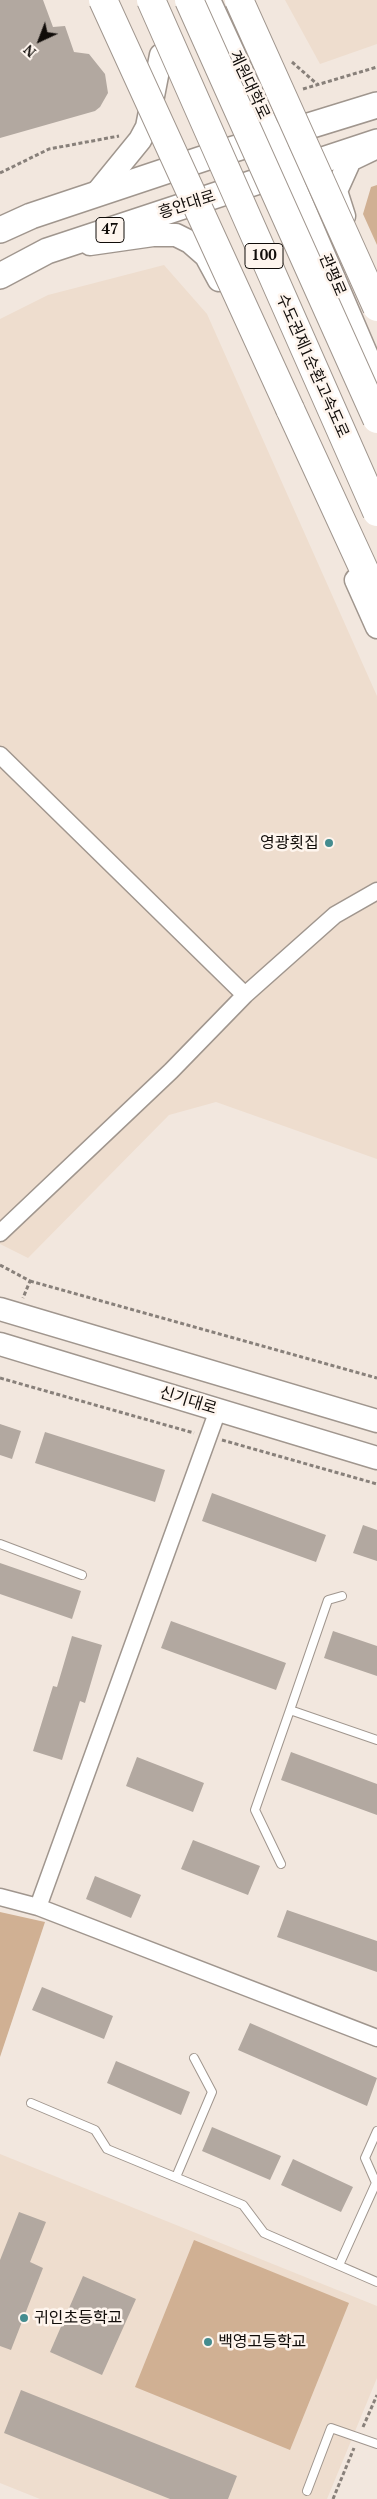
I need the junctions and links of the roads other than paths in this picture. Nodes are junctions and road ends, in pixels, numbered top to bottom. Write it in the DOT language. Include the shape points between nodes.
graph roads {
  1 [pos="103,0"];
  2 [pos="136,0"];
  3 [pos="151,0"];
  4 [pos="189,0"];
  5 [pos="209,0"];
  6 [pos="239,0"];
  7 [pos="161,55"];
  8 [pos="377,105"];
  9 [pos="272,137"];
  10 [pos="377,142"];
  11 [pos="377,148"];
  12 [pos="208,157"];
  13 [pos="288,171"];
  14 [pos="224,192"];
  15 [pos="96,194"];
  16 [pos="0,230"];
  17 [pos="48,251"];
  18 [pos="0,276"];
  19 [pos="377,295"];
  20 [pos="377,307"];
  21 [pos="377,379"];
  22 [pos="377,419"];
  23 [pos="377,512"];
  24 [pos="377,528"];
  25 [pos="377,598"];
  26 [pos="377,627"];
  27 [pos="0,755"];
  28 [pos="377,891"];
  29 [pos="245,995"];
  30 [pos="0,1233"];
  31 [pos="0,1309"];
  32 [pos="0,1344"];
  33 [pos="218,1410"];
  34 [pos="377,1421"];
  35 [pos="377,1458"];
  36 [pos="0,1544"];
  37 [pos="82,1575"];
  38 [pos="342,1596"];
  39 [pos="290,1710"];
  40 [pos="377,1740"];
  41 [pos="281,1864"];
  42 [pos="0,1897"];
  43 [pos="38,1907"];
  44 [pos="377,2038"];
  45 [pos="194,2058"];
  46 [pos="31,2103"];
  47 [pos="377,2131"];
  48 [pos="176,2177"];
  49 [pos="339,2265"];
  50 [pos="377,2282"];
  51 [pos="377,2444"];
  52 [pos="307,2491"];
  1 -- 25 [label="highway, bridge"];
  2 -- 7 [label="street"];
  3 -- 23 [label="highway, 수도권제1순환고속도로 / 100, bridge"];
  4 -- 22 [label="highway, 100, bridge"];
  5 -- 9 [label="street, 계원대학로"];
  6 -- 20 [label="highway, bridge"];
  7 -- 12 [label="street"];
  7 -- 15 [label="street" via="147,126 140,140"];
  8 -- 9 [label="main road, 47"];
  9 -- 12 [label="main road, 47"];
  9 -- 13 [label="street, 계원대학로"];
  10 -- 13 [label="main road, 흥안대로 / 47"];
  11 -- 19 [label="street" via="350,160 336,191"];
  12 -- 14 [label="street"];
  12 -- 15 [label="main road, 47"];
  13 -- 14 [label="main road, 흥안대로 / 47"];
  13 -- 21 [label="street, 관평로"];
  14 -- 17 [label="main road, 흥안대로 / 47"];
  14 -- 24 [label="street"];
  15 -- 16 [label="main road, 47"];
  17 -- 18 [label="main road, 흥안대로 / 47"];
  17 -- 26 [label="street" via="153,235 176,235 206,256"];
  27 -- 29 [label="street"];
  28 -- 29 [label="street" via="335,916"];
  29 -- 30 [label="street" via="171,1071"];
  31 -- 34 [label="street"];
  32 -- 33 [label="street, 신기대로"];
  33 -- 35 [label="street, 신기대로"];
  33 -- 43 [label="street"];
  36 -- 37 [label="lane"];
  38 -- 39 [label="lane" via="328,1600"];
  39 -- 40 [label="lane"];
  39 -- 41 [label="lane" via="255,1810"];
  42 -- 43 [label="street"];
  43 -- 44 [label="street"];
  45 -- 48 [label="lane" via="212,2092"];
  46 -- 48 [label="lane" via="95,2130 107,2149"];
  47 -- 49 [label="lane" via="365,2158 376,2183"];
  48 -- 49 [label="lane" via="243,2206 264,2232"];
  49 -- 50 [label="lane"];
  51 -- 52 [label="lane" via="331,2428"];
}
